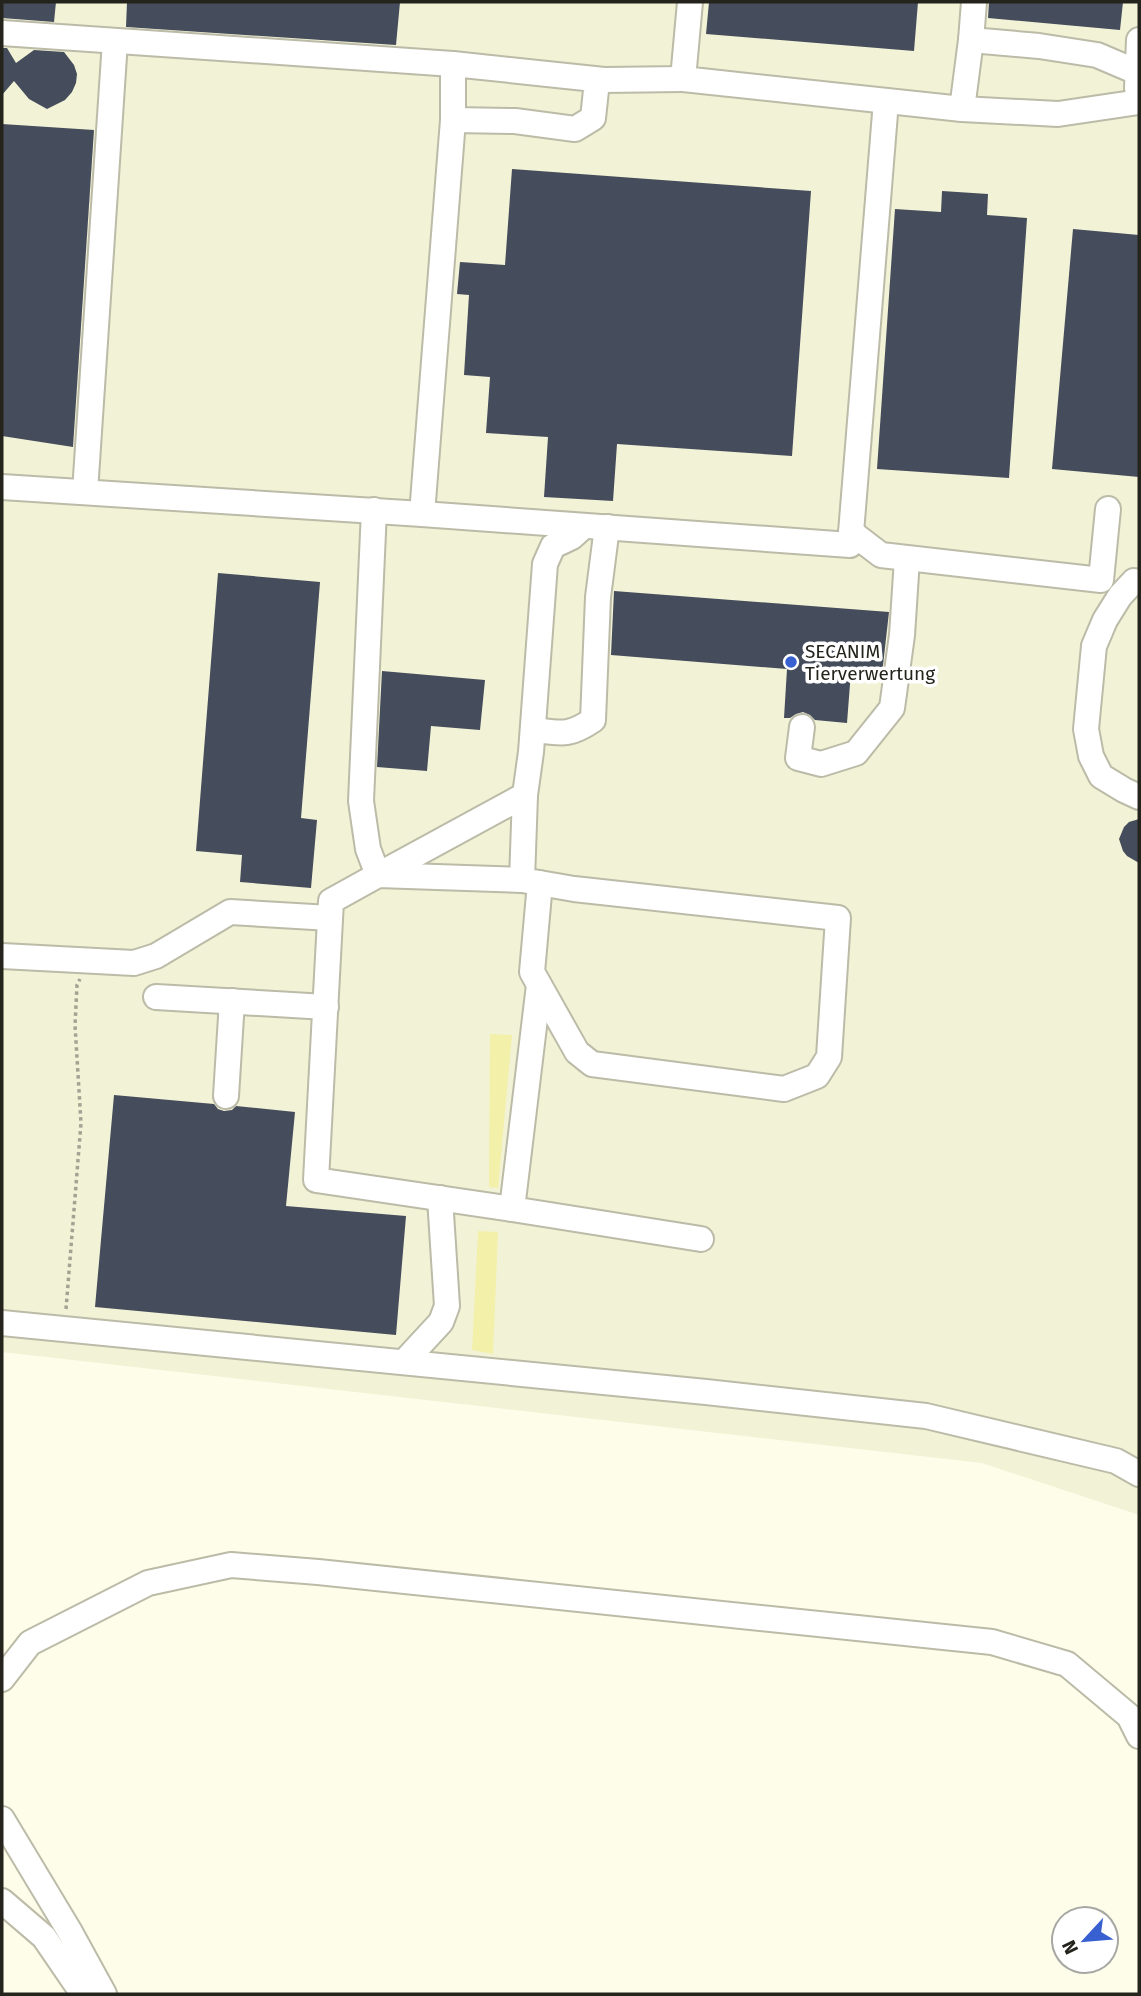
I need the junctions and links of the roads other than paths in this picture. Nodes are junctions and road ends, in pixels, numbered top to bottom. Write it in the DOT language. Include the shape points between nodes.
graph roads {
  1 [pos="690,2"];
  2 [pos="974,2"];
  3 [pos="2,33"];
  4 [pos="971,40"];
  5 [pos="1139,40"];
  6 [pos="115,41"];
  7 [pos="453,64"];
  8 [pos="1137,72"];
  9 [pos="683,79"];
  10 [pos="604,80"];
  11 [pos="886,101"];
  12 [pos="1138,102"];
  13 [pos="962,109"];
  14 [pos="453,120"];
  15 [pos="2,487"];
  16 [pos="85,492"];
  17 [pos="1108,509"];
  18 [pos="374,510"];
  19 [pos="422,514"];
  20 [pos="595,526"];
  21 [pos="851,532"];
  22 [pos="908,559"];
  23 [pos="1100,577"];
  24 [pos="1137,581"];
  25 [pos="802,727"];
  26 [pos="533,730"];
  27 [pos="525,795"];
  28 [pos="1139,797"];
  29 [pos="378,875"];
  30 [pos="531,882"];
  31 [pos="330,918"];
  32 [pos="2,956"];
  33 [pos="539,985"];
  34 [pos="156,997"];
  35 [pos="232,1001"];
  36 [pos="326,1007"];
  37 [pos="226,1096"];
  38 [pos="440,1198"];
  39 [pos="512,1209"];
  40 [pos="701,1239"];
  41 [pos="2,1323"];
  42 [pos="404,1362"];
  43 [pos="1139,1474"];
  44 [pos="2,1679"];
  45 [pos="1139,1736"];
  46 [pos="2,1819"];
  47 [pos="2,1901"];
  48 [pos="83,1994"];
  49 [pos="104,1994"];
  1 -- 9 [label="lane"];
  2 -- 4 [label="lane"];
  3 -- 6 [label="lane"];
  4 -- 8 [label="lane" via="1097,55"];
  4 -- 13 [label="lane"];
  5 -- 8 [label="lane"];
  6 -- 7 [label="lane"];
  6 -- 16 [label="lane"];
  7 -- 10 [label="lane"];
  7 -- 14 [label="lane"];
  8 -- 12 [label="lane"];
  9 -- 10 [label="lane"];
  9 -- 11 [label="lane"];
  10 -- 14 [label="lane" via="597,80 593,118 575,128"];
  11 -- 13 [label="lane"];
  11 -- 21 [label="lane"];
  12 -- 13 [label="lane" via="1058,114"];
  14 -- 19 [label="lane"];
  15 -- 16 [label="lane"];
  16 -- 18 [label="lane"];
  17 -- 23 [label="lane"];
  18 -- 19 [label="lane"];
  18 -- 29 [label="lane" via="361,801 368,849"];
  19 -- 20 [label="lane"];
  20 -- 21 [label="lane" via="850,545"];
  20 -- 26 [label="lane" via="553,546 545,564"];
  20 -- 26 [label="lane" via="598,597 593,720 567,733"];
  21 -- 22 [label="lane" via="881,555"];
  22 -- 23 [label="lane"];
  22 -- 25 [label="lane" via="892,708 856,753 821,764 798,758"];
  23 -- 24 [label="lane"];
  24 -- 28 [label="lane" via="1105,620 1094,646 1086,729 1101,776"];
  26 -- 27 [label="lane"];
  27 -- 29 [label="lane"];
  27 -- 30 [label="lane"];
  29 -- 30 [label="lane"];
  29 -- 31 [label="lane" via="331,901"];
  30 -- 33 [label="lane" via="532,972"];
  30 -- 33 [label="lane" via="838,918 829,1057 817,1076 785,1089 592,1064 577,1052"];
  31 -- 32 [label="lane" via="230,912 156,956 134,963"];
  31 -- 36 [label="lane"];
  33 -- 39 [label="lane"];
  34 -- 35 [label="lane"];
  35 -- 36 [label="lane"];
  35 -- 37 [label="lane"];
  36 -- 38 [label="lane" via="316,1180"];
  38 -- 39 [label="lane"];
  38 -- 42 [label="lane" via="447,1306 442,1322"];
  39 -- 40 [label="lane"];
  41 -- 42 [label="lane"];
  42 -- 43 [label="lane" via="926,1416 1116,1461"];
  44 -- 45 [label="lane" via="30,1643 148,1583 232,1565 992,1642 1067,1664 1129,1716"];
  46 -- 49 [label="lane"];
  47 -- 48 [label="lane" via="44,1937"];
}
